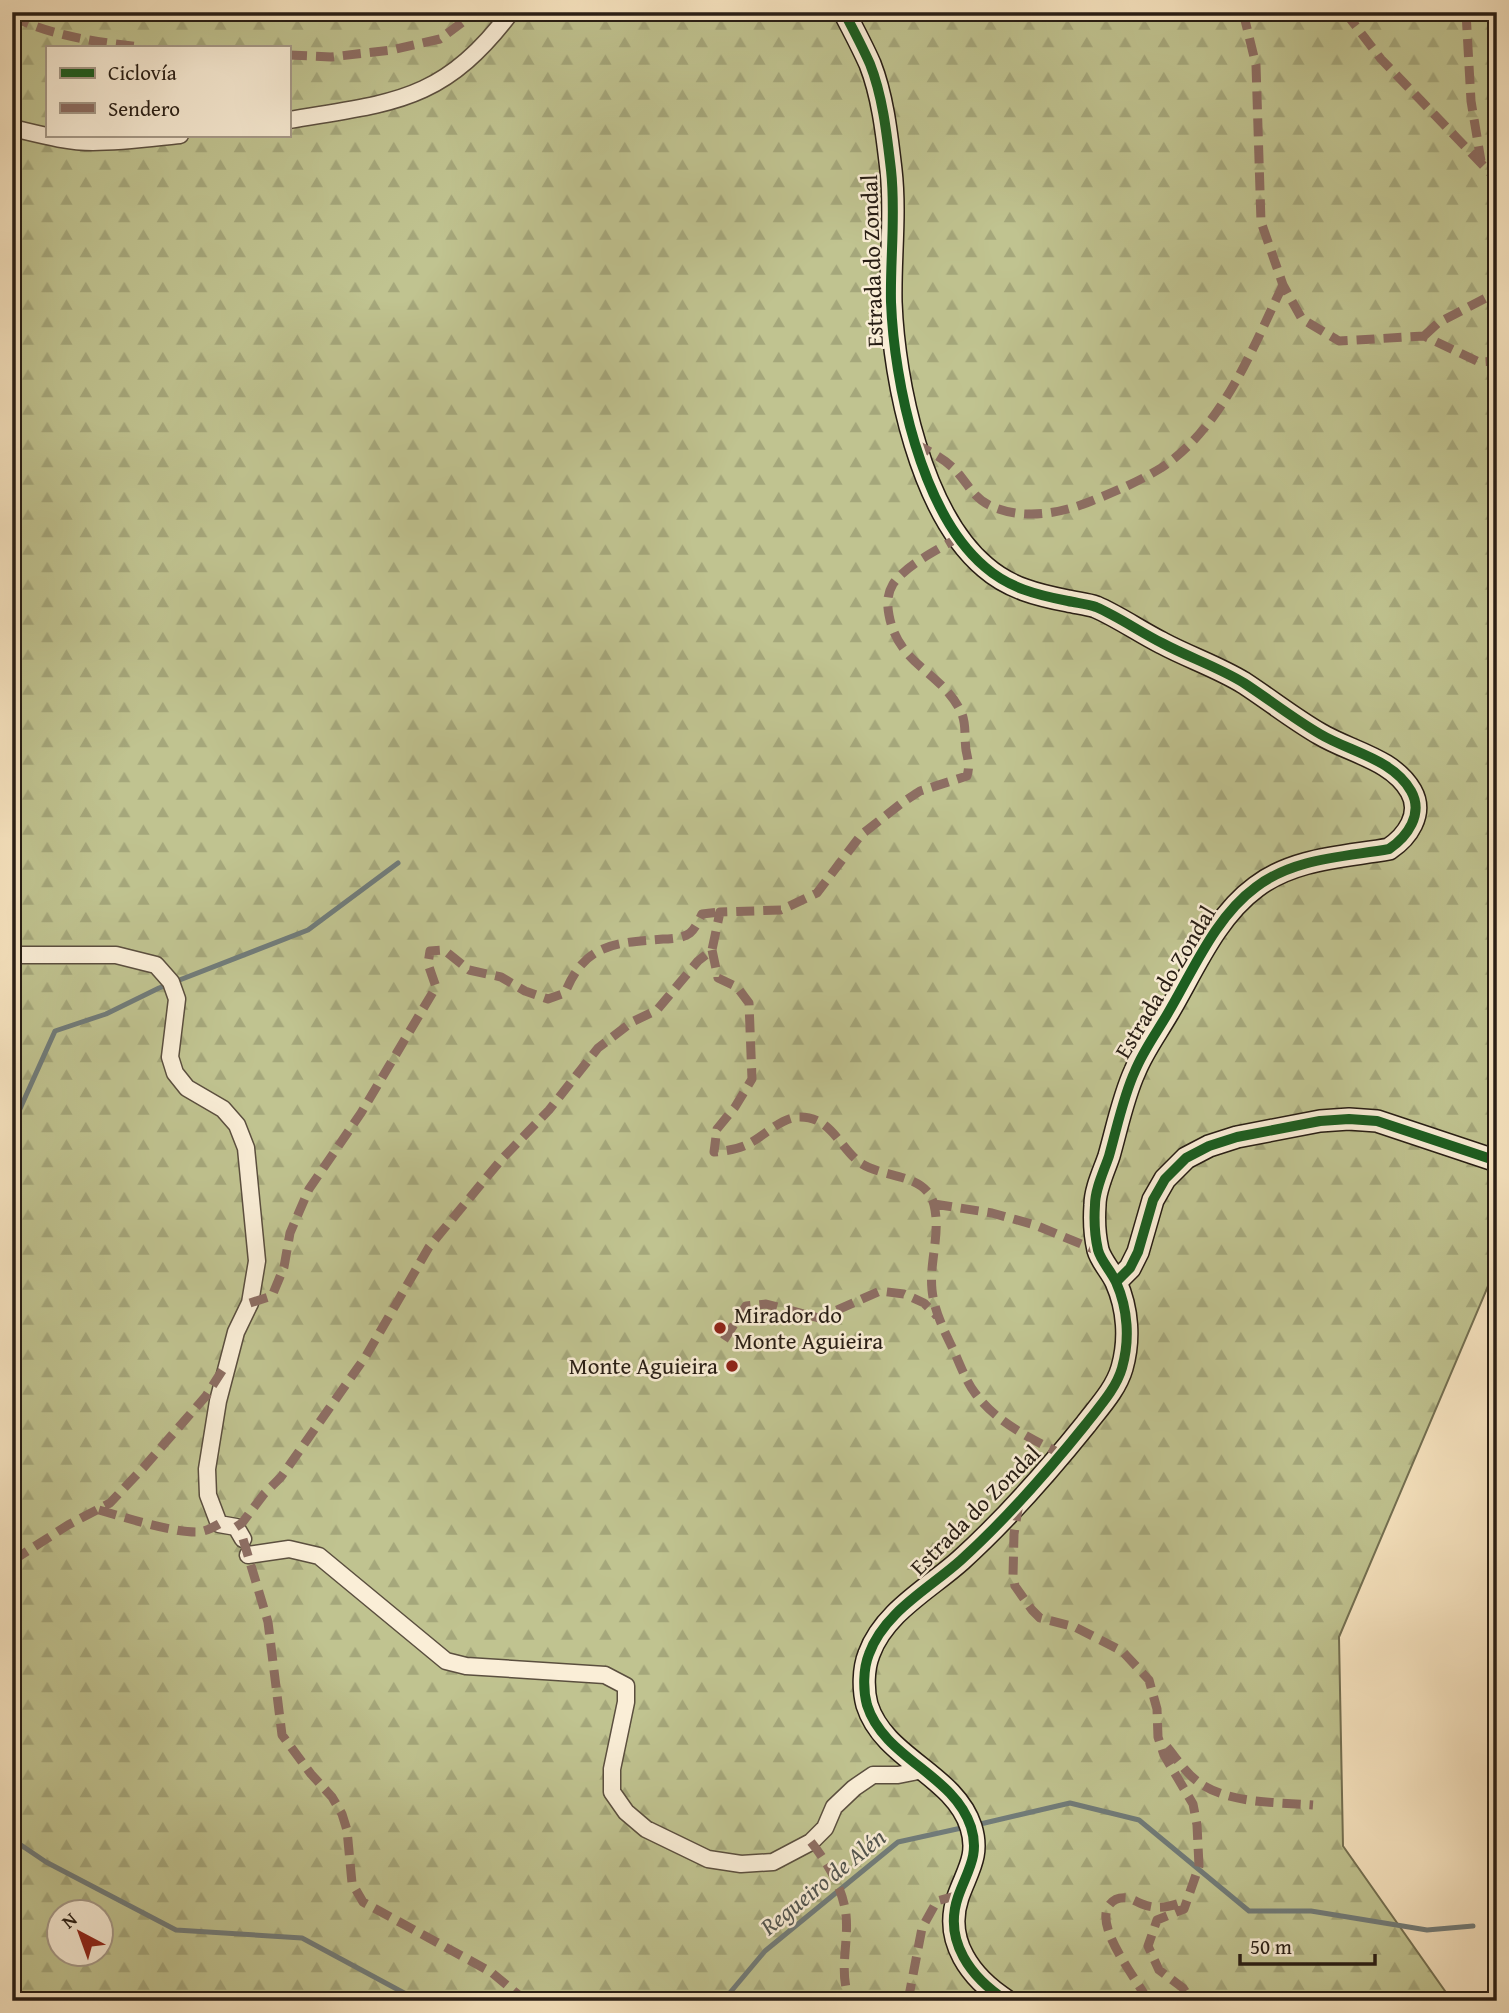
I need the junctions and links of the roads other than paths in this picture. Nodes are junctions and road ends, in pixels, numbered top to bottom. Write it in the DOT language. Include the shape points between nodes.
graph roads {
  1 [pos="511,12"];
  2 [pos="845,12"];
  3 [pos="290,120"];
  4 [pos="12,128"];
  5 [pos="46,136"];
  6 [pos="47,136"];
  7 [pos="171,136"];
  8 [pos="12,955"];
  9 [pos="1497,1161"];
  10 [pos="1116,1282"];
  11 [pos="243,1539"];
  12 [pos="248,1555"];
  13 [pos="923,1770"];
  14 [pos="1007,2001"];
  1 -- 3 [label="street" via="464,66 419,93 386,104"];
  2 -- 10 [label="street, Estrada do Zondal" via="870,66 882,111 891,174 893,342 914,443 958,537 983,566 1006,583 1095,607 1241,681 1321,735 1400,777 1416,803 1410,830 1389,849 1285,870 1254,887 1215,932 1134,1072 1094,1202 1098,1251"];
  4 -- 5 [label="street"];
  6 -- 7 [label="street" via="90,142"];
  8 -- 11 [label="street" via="116,955 156,965 171,982 177,999 170,1057 175,1073 187,1088 223,1109 237,1125 246,1148 257,1261 250,1303 236,1332 218,1401 207,1469 215,1517 219,1524 236,1527"];
  9 -- 10 [label="street" via="1377,1121 1320,1121 1237,1137 1186,1158 1165,1179 1153,1200 1138,1252"];
  10 -- 13 [label="street, Estrada do Zondal" via="1127,1313 1126,1348 1121,1371 1108,1395 1061,1454 962,1559 895,1616 868,1655 864,1678 873,1718 884,1737"];
  12 -- 13 [label="street" via="289,1549 319,1556 446,1661 606,1675 626,1686 612,1792 646,1829 708,1859 773,1862 811,1842 825,1828 834,1807 873,1775"];
  13 -- 14 [label="street, Estrada do Zondal" via="959,1805 974,1841 974,1858 953,1915 954,1936 977,1977"];
}
